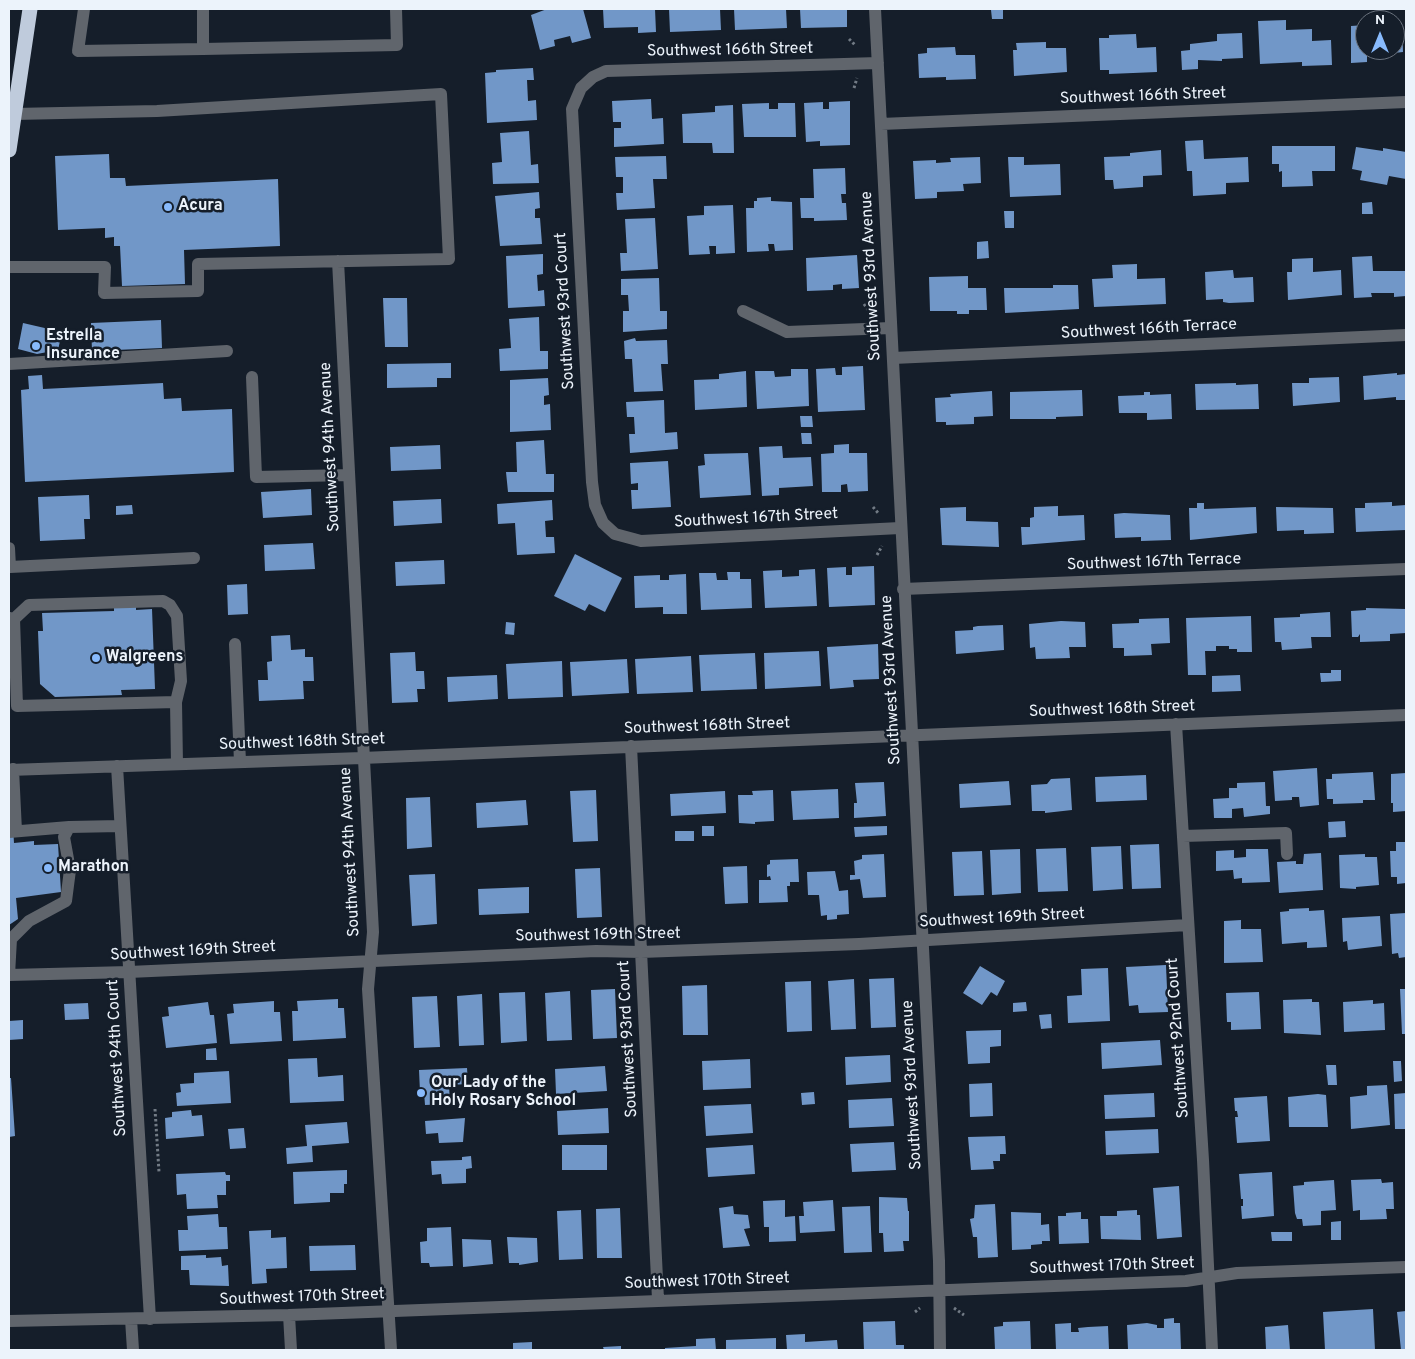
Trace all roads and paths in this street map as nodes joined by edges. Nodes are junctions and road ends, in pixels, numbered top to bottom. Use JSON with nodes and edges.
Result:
{"nodes":[{"id":1,"x":84,"y":9,"type":"edge"},
{"id":2,"x":203,"y":9,"type":"edge"},
{"id":3,"x":396,"y":9,"type":"edge"},
{"id":4,"x":875,"y":9,"type":"edge"},
{"id":5,"x":28,"y":11,"type":"edge"},
{"id":6,"x":849,"y":39,"type":"dead end"},
{"id":7,"x":856,"y":46,"type":"dead end"},
{"id":8,"x":203,"y":49,"type":"junction"},
{"id":9,"x":878,"y":63,"type":"junction"},
{"id":10,"x":857,"y":78,"type":"dead end"},
{"id":11,"x":587,"y":82,"type":"joint"},
{"id":12,"x":854,"y":88,"type":"dead end"},
{"id":13,"x":1406,"y":102,"type":"edge"},
{"id":14,"x":14,"y":114,"type":"junction"},
{"id":15,"x":881,"y":124,"type":"junction"},
{"id":16,"x":9,"y":150,"type":"edge"},
{"id":17,"x":338,"y":261,"type":"junction"},
{"id":18,"x":9,"y":267,"type":"edge"},
{"id":19,"x":864,"y":304,"type":"dead end"},
{"id":20,"x":743,"y":311,"type":"dead end"},
{"id":21,"x":869,"y":311,"type":"dead end"},
{"id":22,"x":892,"y":328,"type":"junction"},
{"id":23,"x":1406,"y":335,"type":"edge"},
{"id":24,"x":870,"y":345,"type":"dead end"},
{"id":25,"x":227,"y":351,"type":"dead end"},
{"id":26,"x":868,"y":353,"type":"dead end"},
{"id":27,"x":893,"y":358,"type":"junction"},
{"id":28,"x":9,"y":364,"type":"edge"},
{"id":29,"x":252,"y":377,"type":"dead end"},
{"id":30,"x":348,"y":475,"type":"junction"},
{"id":31,"x":873,"y":507,"type":"dead end"},
{"id":32,"x":879,"y":514,"type":"dead end"},
{"id":33,"x":900,"y":528,"type":"junction"},
{"id":34,"x":615,"y":534,"type":"joint"},
{"id":35,"x":882,"y":546,"type":"dead end"},
{"id":36,"x":9,"y":548,"type":"edge"},
{"id":37,"x":877,"y":555,"type":"dead end"},
{"id":38,"x":194,"y":558,"type":"dead end"},
{"id":39,"x":1406,"y":569,"type":"edge"},
{"id":40,"x":904,"y":589,"type":"junction"},
{"id":41,"x":11,"y":618,"type":"edge"},
{"id":42,"x":235,"y":644,"type":"dead end"},
{"id":43,"x":176,"y":702,"type":"junction"},
{"id":44,"x":1406,"y":715,"type":"edge"},
{"id":45,"x":1176,"y":724,"type":"junction"},
{"id":46,"x":911,"y":734,"type":"junction"},
{"id":47,"x":631,"y":746,"type":"junction"},
{"id":48,"x":362,"y":758,"type":"junction"},
{"id":49,"x":240,"y":762,"type":"junction"},
{"id":50,"x":177,"y":764,"type":"junction"},
{"id":51,"x":117,"y":766,"type":"junction"},
{"id":52,"x":11,"y":769,"type":"edge"},
{"id":53,"x":120,"y":826,"type":"junction"},
{"id":54,"x":69,"y":827,"type":"junction"},
{"id":55,"x":12,"y":832,"type":"edge"},
{"id":56,"x":1183,"y":836,"type":"junction"},
{"id":57,"x":1287,"y":854,"type":"dead end"},
{"id":58,"x":1188,"y":925,"type":"junction"},
{"id":59,"x":10,"y":938,"type":"edge"},
{"id":60,"x":921,"y":940,"type":"junction"},
{"id":61,"x":641,"y":952,"type":"junction"},
{"id":62,"x":370,"y":960,"type":"junction"},
{"id":63,"x":129,"y":972,"type":"junction"},
{"id":64,"x":9,"y":975,"type":"edge"},
{"id":65,"x":155,"y":1109,"type":"dead end"},
{"id":66,"x":160,"y":1172,"type":"dead end"},
{"id":67,"x":1406,"y":1267,"type":"edge"},
{"id":68,"x":1209,"y":1278,"type":"junction"},
{"id":69,"x":938,"y":1290,"type":"junction"},
{"id":70,"x":658,"y":1300,"type":"junction"},
{"id":71,"x":954,"y":1307,"type":"dead end"},
{"id":72,"x":920,"y":1308,"type":"dead end"},
{"id":73,"x":388,"y":1310,"type":"junction"},
{"id":74,"x":915,"y":1312,"type":"dead end"},
{"id":75,"x":964,"y":1314,"type":"dead end"},
{"id":76,"x":289,"y":1315,"type":"junction"},
{"id":77,"x":131,"y":1319,"type":"junction"},
{"id":78,"x":150,"y":1319,"type":"junction"},
{"id":79,"x":9,"y":1321,"type":"edge"},
{"id":80,"x":133,"y":1350,"type":"edge"},
{"id":81,"x":291,"y":1350,"type":"edge"},
{"id":82,"x":391,"y":1350,"type":"edge"},
{"id":83,"x":940,"y":1350,"type":"edge"},
{"id":84,"x":1212,"y":1350,"type":"edge"}],
"edges":[{"from":1,"to":8,"type":"street"},
{"from":2,"to":8,"type":"street"},
{"from":3,"to":8,"type":"street"},
{"from":4,"to":9,"type":"street","name":"Southwest 93rd Avenue"},
{"from":5,"to":14,"type":"highway"},
{"from":6,"to":7,"type":"path"},
{"from":9,"to":11,"type":"street","name":"Southwest 166th Street"},
{"from":9,"to":15,"type":"street","name":"Southwest 93rd Avenue"},
{"from":10,"to":12,"type":"path"},
{"from":11,"to":34,"type":"street","name":"Southwest 93rd Court"},
{"from":13,"to":15,"type":"street","name":"Southwest 166th Street"},
{"from":14,"to":16,"type":"highway"},
{"from":14,"to":17,"type":"street"},
{"from":15,"to":22,"type":"street","name":"Southwest 93rd Avenue"},
{"from":17,"to":18,"type":"street"},
{"from":17,"to":30,"type":"street","name":"Southwest 94th Avenue"},
{"from":19,"to":21,"type":"path"},
{"from":20,"to":22,"type":"street"},
{"from":22,"to":27,"type":"street","name":"Southwest 93rd Avenue"},
{"from":23,"to":27,"type":"street","name":"Southwest 166th Terrace"},
{"from":24,"to":26,"type":"path"},
{"from":25,"to":28,"type":"street"},
{"from":27,"to":33,"type":"street","name":"Southwest 93rd Avenue"},
{"from":29,"to":30,"type":"street"},
{"from":30,"to":48,"type":"street","name":"Southwest 94th Avenue"},
{"from":31,"to":32,"type":"path"},
{"from":33,"to":34,"type":"street","name":"Southwest 167th Street"},
{"from":33,"to":40,"type":"street","name":"Southwest 93rd Avenue"},
{"from":35,"to":37,"type":"path"},
{"from":36,"to":38,"type":"street"},
{"from":39,"to":40,"type":"street","name":"Southwest 167th Terrace"},
{"from":40,"to":46,"type":"street","name":"Southwest 93rd Avenue"},
{"from":41,"to":43,"type":"street"},
{"from":41,"to":43,"type":"street"},
{"from":42,"to":49,"type":"street"},
{"from":43,"to":50,"type":"street"},
{"from":44,"to":45,"type":"street","name":"Southwest 168th Street"},
{"from":45,"to":46,"type":"street","name":"Southwest 168th Street"},
{"from":45,"to":56,"type":"street","name":"Southwest 92nd Court"},
{"from":46,"to":47,"type":"street","name":"Southwest 168th Street"},
{"from":46,"to":60,"type":"street","name":"Southwest 93rd Avenue"},
{"from":47,"to":48,"type":"street","name":"Southwest 168th Street"},
{"from":47,"to":61,"type":"street","name":"Southwest 93rd Court"},
{"from":48,"to":49,"type":"street","name":"Southwest 168th Street"},
{"from":48,"to":62,"type":"street","name":"Southwest 94th Avenue"},
{"from":49,"to":50,"type":"street","name":"Southwest 168th Street"},
{"from":50,"to":51,"type":"street","name":"Southwest 168th Street"},
{"from":51,"to":52,"type":"street","name":"Southwest 168th Street"},
{"from":51,"to":53,"type":"street","name":"Southwest 94th Court"},
{"from":52,"to":55,"type":"street"},
{"from":53,"to":54,"type":"street"},
{"from":53,"to":63,"type":"street","name":"Southwest 94th Court"},
{"from":54,"to":55,"type":"street"},
{"from":54,"to":59,"type":"street"},
{"from":56,"to":57,"type":"street"},
{"from":56,"to":58,"type":"street","name":"Southwest 92nd Court"},
{"from":58,"to":60,"type":"street","name":"Southwest 169th Street"},
{"from":58,"to":68,"type":"street","name":"Southwest 92nd Court"},
{"from":59,"to":64,"type":"street"},
{"from":60,"to":61,"type":"street","name":"Southwest 169th Street"},
{"from":60,"to":69,"type":"street","name":"Southwest 93rd Avenue"},
{"from":61,"to":62,"type":"street","name":"Southwest 169th Street"},
{"from":61,"to":70,"type":"street","name":"Southwest 93rd Court"},
{"from":62,"to":63,"type":"street","name":"Southwest 169th Street"},
{"from":62,"to":73,"type":"street","name":"Southwest 94th Avenue"},
{"from":63,"to":64,"type":"street","name":"Southwest 169th Street"},
{"from":63,"to":78,"type":"street","name":"Southwest 94th Court"},
{"from":65,"to":66,"type":"path"},
{"from":67,"to":68,"type":"street","name":"Southwest 170th Street"},
{"from":68,"to":69,"type":"street","name":"Southwest 170th Street"},
{"from":68,"to":84,"type":"street","name":"Southwest 92nd Court"},
{"from":69,"to":70,"type":"street","name":"Southwest 170th Street"},
{"from":69,"to":83,"type":"street","name":"Southwest 93rd Avenue"},
{"from":70,"to":73,"type":"street","name":"Southwest 170th Street"},
{"from":71,"to":75,"type":"path"},
{"from":72,"to":74,"type":"path"},
{"from":73,"to":76,"type":"street","name":"Southwest 170th Street"},
{"from":73,"to":82,"type":"street","name":"Southwest 94th Avenue"},
{"from":76,"to":78,"type":"street","name":"Southwest 170th Street"},
{"from":76,"to":81,"type":"street"},
{"from":77,"to":78,"type":"street","name":"Southwest 170th Street"},
{"from":77,"to":79,"type":"street","name":"Southwest 170th Street"},
{"from":77,"to":80,"type":"street"}]}
